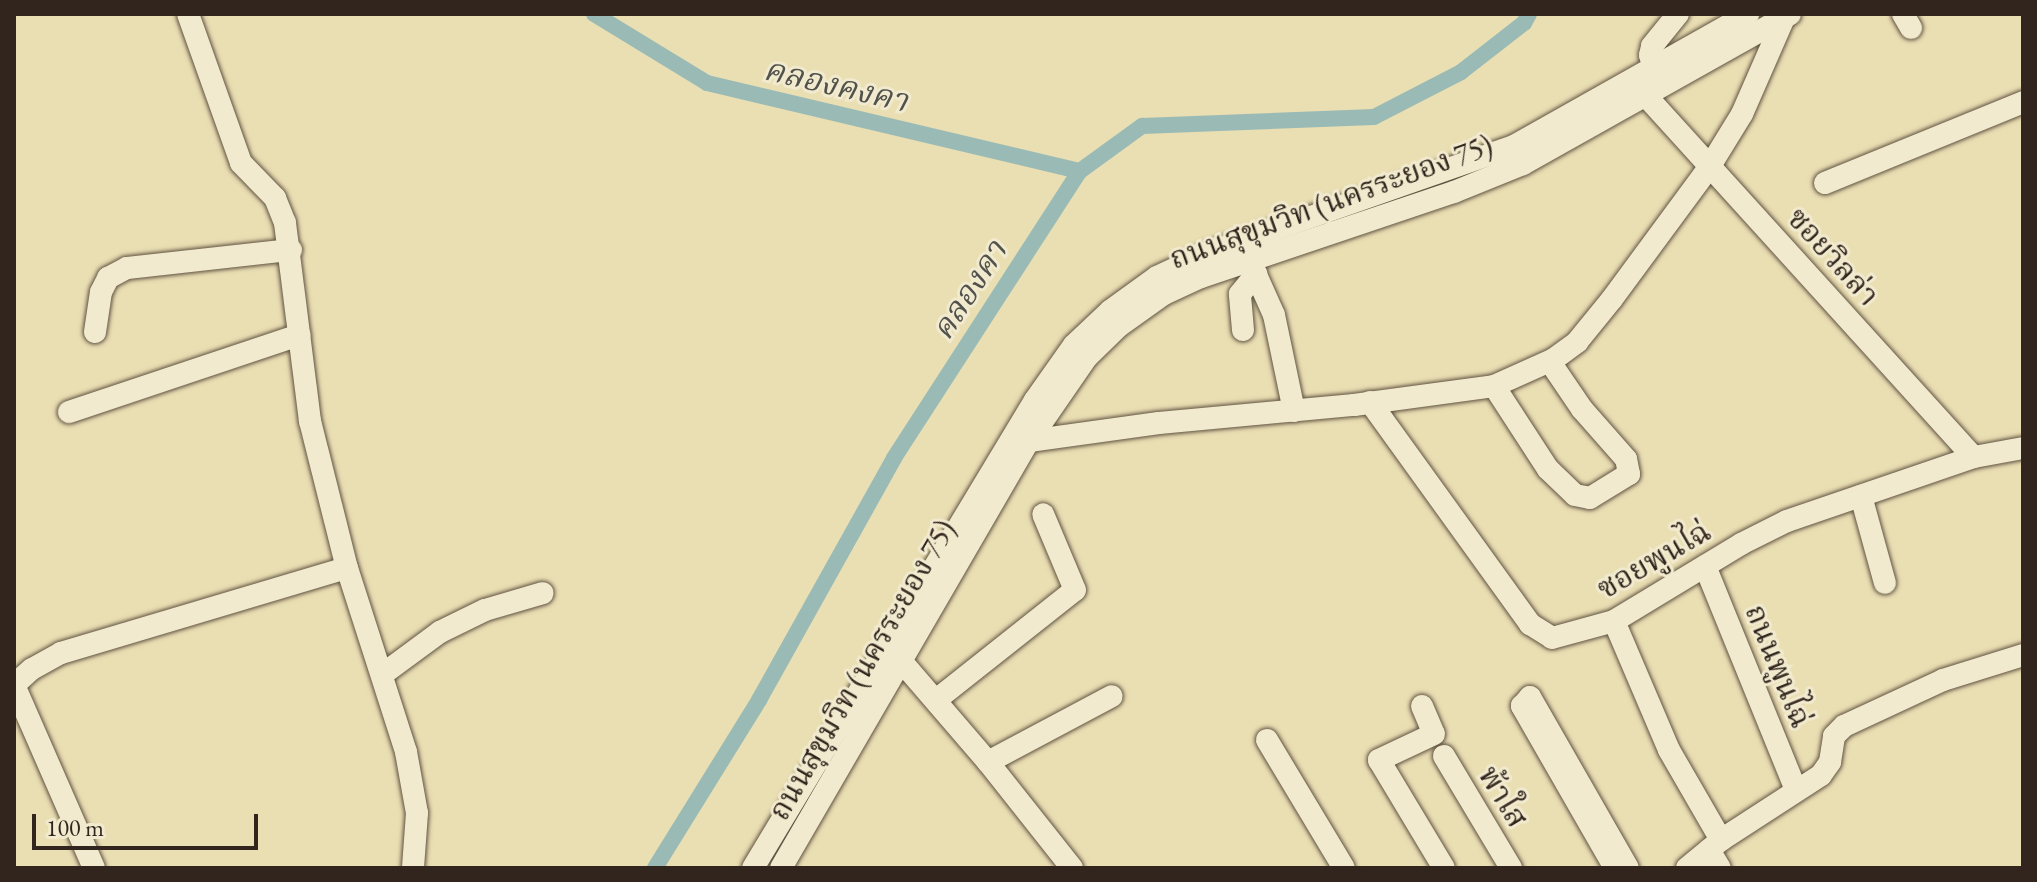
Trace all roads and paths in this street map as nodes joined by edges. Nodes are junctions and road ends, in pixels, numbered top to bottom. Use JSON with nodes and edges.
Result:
{"nodes":[{"id":1,"x":188,"y":14,"type":"edge"},
{"id":2,"x":1678,"y":14,"type":"edge"},
{"id":3,"x":1748,"y":14,"type":"edge"},
{"id":4,"x":1787,"y":16,"type":"edge"},
{"id":5,"x":1654,"y":85,"type":"junction"},
{"id":6,"x":2023,"y":102,"type":"edge"},
{"id":7,"x":1710,"y":166,"type":"junction"},
{"id":8,"x":1825,"y":183,"type":"dead end"},
{"id":9,"x":291,"y":250,"type":"junction"},
{"id":10,"x":1252,"y":266,"type":"junction"},
{"id":11,"x":1243,"y":330,"type":"dead end"},
{"id":12,"x":95,"y":332,"type":"dead end"},
{"id":13,"x":299,"y":335,"type":"junction"},
{"id":14,"x":1550,"y":362,"type":"junction"},
{"id":15,"x":1494,"y":386,"type":"junction"},
{"id":16,"x":1370,"y":402,"type":"junction"},
{"id":17,"x":1294,"y":411,"type":"junction"},
{"id":18,"x":69,"y":412,"type":"dead end"},
{"id":19,"x":1029,"y":441,"type":"junction"},
{"id":20,"x":2023,"y":448,"type":"edge"},
{"id":21,"x":1974,"y":457,"type":"junction"},
{"id":22,"x":1861,"y":496,"type":"junction"},
{"id":23,"x":1043,"y":514,"type":"dead end"},
{"id":24,"x":1705,"y":566,"type":"junction"},
{"id":25,"x":347,"y":568,"type":"junction"},
{"id":26,"x":1885,"y":583,"type":"dead end"},
{"id":27,"x":543,"y":593,"type":"dead end"},
{"id":28,"x":1614,"y":621,"type":"junction"},
{"id":29,"x":2023,"y":655,"type":"edge"},
{"id":30,"x":902,"y":662,"type":"junction"},
{"id":31,"x":383,"y":674,"type":"junction"},
{"id":32,"x":14,"y":685,"type":"edge"},
{"id":33,"x":1112,"y":696,"type":"dead end"},
{"id":34,"x":936,"y":700,"type":"junction"},
{"id":35,"x":1422,"y":706,"type":"dead end"},
{"id":36,"x":1267,"y":740,"type":"dead end"},
{"id":37,"x":1444,"y":756,"type":"dead end"},
{"id":38,"x":988,"y":762,"type":"junction"},
{"id":39,"x":1796,"y":790,"type":"junction"},
{"id":40,"x":1597,"y":826,"type":"junction"},
{"id":41,"x":1717,"y":853,"type":"edge"},
{"id":42,"x":94,"y":868,"type":"edge"},
{"id":43,"x":413,"y":868,"type":"edge"},
{"id":44,"x":753,"y":868,"type":"edge"},
{"id":45,"x":781,"y":868,"type":"edge"},
{"id":46,"x":1072,"y":868,"type":"edge"},
{"id":47,"x":1344,"y":868,"type":"edge"},
{"id":48,"x":1444,"y":868,"type":"edge"},
{"id":49,"x":1511,"y":868,"type":"edge"},
{"id":50,"x":1615,"y":868,"type":"edge"},
{"id":51,"x":1628,"y":868,"type":"edge"},
{"id":52,"x":1687,"y":868,"type":"edge"}],
"edges":[{"from":1,"to":9,"type":"street"},
{"from":2,"to":5,"type":"street"},
{"from":3,"to":5,"type":"street","name":"ถนนสุขุมวิท (นครระยอง 75)"},
{"from":4,"to":5,"type":"street","name":"ถนนสุขุมวิท (นครระยอง 75)"},
{"from":4,"to":7,"type":"street"},
{"from":5,"to":7,"type":"street","name":"ซอยวิลล่า"},
{"from":5,"to":10,"type":"street","name":"ถนนสุขุมวิท (นครระยอง 75)"},
{"from":5,"to":44,"type":"street","name":"ถนนสุขุมวิท (นครระยอง 75)"},
{"from":6,"to":8,"type":"street"},
{"from":7,"to":14,"type":"street"},
{"from":7,"to":21,"type":"street","name":"ซอยวิลล่า"},
{"from":9,"to":12,"type":"street"},
{"from":9,"to":13,"type":"street"},
{"from":10,"to":11,"type":"street"},
{"from":10,"to":17,"type":"street"},
{"from":10,"to":19,"type":"street","name":"ถนนสุขุมวิท (นครระยอง 75)"},
{"from":13,"to":18,"type":"street"},
{"from":13,"to":25,"type":"street"},
{"from":14,"to":15,"type":"street"},
{"from":14,"to":15,"type":"street"},
{"from":15,"to":16,"type":"street"},
{"from":16,"to":17,"type":"street"},
{"from":16,"to":28,"type":"street","name":"ซอยพูนไฉ่"},
{"from":17,"to":19,"type":"street"},
{"from":19,"to":30,"type":"street","name":"ถนนสุขุมวิท (นครระยอง 75)"},
{"from":20,"to":21,"type":"street","name":"ซอยพูนไฉ่"},
{"from":21,"to":22,"type":"street","name":"ซอยพูนไฉ่"},
{"from":22,"to":24,"type":"street","name":"ซอยพูนไฉ่"},
{"from":22,"to":26,"type":"street"},
{"from":23,"to":34,"type":"street"},
{"from":24,"to":28,"type":"street","name":"ซอยพูนไฉ่"},
{"from":24,"to":39,"type":"street","name":"ถนนพูนไฉ่"},
{"from":25,"to":31,"type":"street"},
{"from":25,"to":32,"type":"street"},
{"from":27,"to":31,"type":"street"},
{"from":28,"to":41,"type":"street"},
{"from":29,"to":39,"type":"street"},
{"from":30,"to":34,"type":"street"},
{"from":30,"to":45,"type":"street","name":"ถนนสุขุมวิท (นครระยอง 75)"},
{"from":31,"to":43,"type":"street"},
{"from":32,"to":42,"type":"street"},
{"from":33,"to":38,"type":"street"},
{"from":34,"to":38,"type":"street"},
{"from":35,"to":48,"type":"street"},
{"from":36,"to":47,"type":"street"},
{"from":37,"to":49,"type":"street","name":"พ้าใส"},
{"from":38,"to":46,"type":"street"},
{"from":39,"to":41,"type":"street"},
{"from":40,"to":40,"type":"street"},
{"from":40,"to":50,"type":"street"},
{"from":40,"to":51,"type":"street"},
{"from":41,"to":52,"type":"street"}]}
